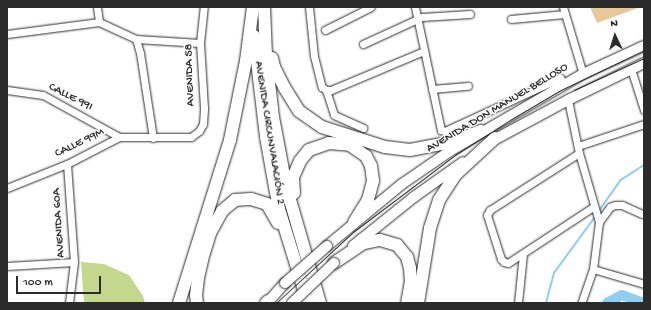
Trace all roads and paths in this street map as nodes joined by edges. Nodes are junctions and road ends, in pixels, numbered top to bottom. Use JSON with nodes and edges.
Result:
{"nodes":[{"id":1,"x":97,"y":7,"type":"edge"},
{"id":2,"x":204,"y":7,"type":"edge"},
{"id":3,"x":253,"y":7,"type":"edge"},
{"id":4,"x":264,"y":7,"type":"edge"},
{"id":5,"x":309,"y":7,"type":"edge"},
{"id":6,"x":371,"y":7,"type":"edge"},
{"id":7,"x":415,"y":7,"type":"edge"},
{"id":8,"x":564,"y":11,"type":"edge"},
{"id":9,"x":470,"y":14,"type":"dead end"},
{"id":10,"x":417,"y":19,"type":"junction"},
{"id":11,"x":511,"y":19,"type":"dead end"},
{"id":12,"x":98,"y":22,"type":"junction"},
{"id":13,"x":265,"y":23,"type":"junction"},
{"id":14,"x":325,"y":30,"type":"dead end"},
{"id":15,"x":7,"y":34,"type":"edge"},
{"id":16,"x":136,"y":40,"type":"junction"},
{"id":17,"x":200,"y":43,"type":"junction"},
{"id":18,"x":363,"y":44,"type":"dead end"},
{"id":19,"x":644,"y":46,"type":"edge"},
{"id":20,"x":424,"y":51,"type":"junction"},
{"id":21,"x":644,"y":63,"type":"edge"},
{"id":22,"x":631,"y":69,"type":"junction"},
{"id":23,"x":583,"y":74,"type":"junction"},
{"id":24,"x":565,"y":84,"type":"junction"},
{"id":25,"x":468,"y":86,"type":"dead end"},
{"id":26,"x":432,"y":89,"type":"junction"},
{"id":27,"x":7,"y":90,"type":"edge"},
{"id":28,"x":326,"y":90,"type":"junction"},
{"id":29,"x":568,"y":100,"type":"junction"},
{"id":30,"x":644,"y":110,"type":"edge"},
{"id":31,"x":644,"y":124,"type":"edge"},
{"id":32,"x":363,"y":128,"type":"dead end"},
{"id":33,"x":481,"y":131,"type":"junction"},
{"id":34,"x":190,"y":137,"type":"joint"},
{"id":35,"x":119,"y":138,"type":"junction"},
{"id":36,"x":153,"y":138,"type":"junction"},
{"id":37,"x":495,"y":138,"type":"junction"},
{"id":38,"x":579,"y":150,"type":"junction"},
{"id":39,"x":67,"y":164,"type":"junction"},
{"id":40,"x":7,"y":188,"type":"edge"},
{"id":41,"x":594,"y":209,"type":"junction"},
{"id":42,"x":642,"y":214,"type":"dead end"},
{"id":43,"x":598,"y":220,"type":"junction"},
{"id":44,"x":296,"y":222,"type":"junction"},
{"id":45,"x":354,"y":222,"type":"junction"},
{"id":46,"x":523,"y":254,"type":"junction"},
{"id":47,"x":74,"y":262,"type":"junction"},
{"id":48,"x":334,"y":263,"type":"junction"},
{"id":49,"x":296,"y":264,"type":"junction"},
{"id":50,"x":7,"y":266,"type":"edge"},
{"id":51,"x":593,"y":268,"type":"junction"},
{"id":52,"x":644,"y":284,"type":"edge"},
{"id":53,"x":267,"y":302,"type":"edge"},
{"id":54,"x":69,"y":303,"type":"edge"},
{"id":55,"x":179,"y":303,"type":"edge"},
{"id":56,"x":197,"y":303,"type":"edge"},
{"id":57,"x":292,"y":303,"type":"edge"},
{"id":58,"x":308,"y":303,"type":"edge"},
{"id":59,"x":320,"y":303,"type":"edge"},
{"id":60,"x":407,"y":303,"type":"edge"},
{"id":61,"x":418,"y":303,"type":"edge"},
{"id":62,"x":518,"y":303,"type":"edge"},
{"id":63,"x":581,"y":303,"type":"edge"}],
"edges":[{"from":1,"to":12,"type":"street"},
{"from":2,"to":17,"type":"street","name":"AVENIDA 58"},
{"from":3,"to":49,"type":"highway","name":"AVENIDA CIRCUNVALACIÓN 2"},
{"from":3,"to":55,"type":"highway"},
{"from":4,"to":13,"type":"highway","name":"AVENIDA CIRCUNVALACIÓN 2"},
{"from":5,"to":28,"type":"street"},
{"from":6,"to":14,"type":"street"},
{"from":7,"to":10,"type":"street"},
{"from":8,"to":11,"type":"street"},
{"from":8,"to":23,"type":"street"},
{"from":9,"to":10,"type":"street"},
{"from":10,"to":18,"type":"street"},
{"from":10,"to":20,"type":"street"},
{"from":12,"to":15,"type":"street"},
{"from":12,"to":16,"type":"street"},
{"from":13,"to":33,"type":"highway"},
{"from":13,"to":44,"type":"highway","name":"AVENIDA CIRCUNVALACIÓN 2"},
{"from":16,"to":17,"type":"street"},
{"from":16,"to":36,"type":"street"},
{"from":17,"to":34,"type":"street","name":"AVENIDA 58"},
{"from":19,"to":23,"type":"main road","name":"AVENIDA DON MANUEL BELLOSO"},
{"from":20,"to":26,"type":"street"},
{"from":20,"to":28,"type":"street"},
{"from":21,"to":22,"type":"main road","name":"AVENIDA DON MANUEL BELLOSO"},
{"from":22,"to":29,"type":"main road","name":"AVENIDA DON MANUEL BELLOSO"},
{"from":22,"to":30,"type":"street"},
{"from":23,"to":24,"type":"main road","name":"AVENIDA DON MANUEL BELLOSO"},
{"from":24,"to":26,"type":"street"},
{"from":24,"to":33,"type":"main road","name":"AVENIDA DON MANUEL BELLOSO"},
{"from":25,"to":26,"type":"street"},
{"from":27,"to":35,"type":"street","name":"CALLE 99I"},
{"from":28,"to":32,"type":"street"},
{"from":29,"to":37,"type":"main road","name":"AVENIDA DON MANUEL BELLOSO"},
{"from":29,"to":38,"type":"street"},
{"from":31,"to":38,"type":"street"},
{"from":33,"to":45,"type":"main road","name":"AVENIDA DON MANUEL BELLOSO"},
{"from":34,"to":36,"type":"street","name":"CALLE 99M"},
{"from":35,"to":36,"type":"street","name":"CALLE 99M"},
{"from":35,"to":39,"type":"street","name":"CALLE 99M"},
{"from":37,"to":48,"type":"main road","name":"AVENIDA DON MANUEL BELLOSO"},
{"from":37,"to":61,"type":"highway"},
{"from":38,"to":41,"type":"street"},
{"from":38,"to":46,"type":"street"},
{"from":39,"to":40,"type":"street","name":"CALLE 99M"},
{"from":39,"to":47,"type":"street","name":"AVENIDA 60A"},
{"from":41,"to":43,"type":"street"},
{"from":41,"to":46,"type":"street"},
{"from":42,"to":43,"type":"street"},
{"from":43,"to":51,"type":"street"},
{"from":44,"to":45,"type":"highway"},
{"from":44,"to":59,"type":"highway","name":"AVENIDA CIRCUNVALACIÓN 2"},
{"from":45,"to":53,"type":"main road","name":"AVENIDA DON MANUEL BELLOSO","bridge":true},
{"from":46,"to":62,"type":"street"},
{"from":47,"to":50,"type":"street"},
{"from":47,"to":54,"type":"street","name":"AVENIDA 60A"},
{"from":48,"to":57,"type":"main road","name":"AVENIDA DON MANUEL BELLOSO","bridge":true},
{"from":48,"to":60,"type":"highway"},
{"from":49,"to":56,"type":"highway"},
{"from":49,"to":58,"type":"highway","name":"AVENIDA CIRCUNVALACIÓN 2"},
{"from":51,"to":52,"type":"street"},
{"from":51,"to":63,"type":"street"}]}
